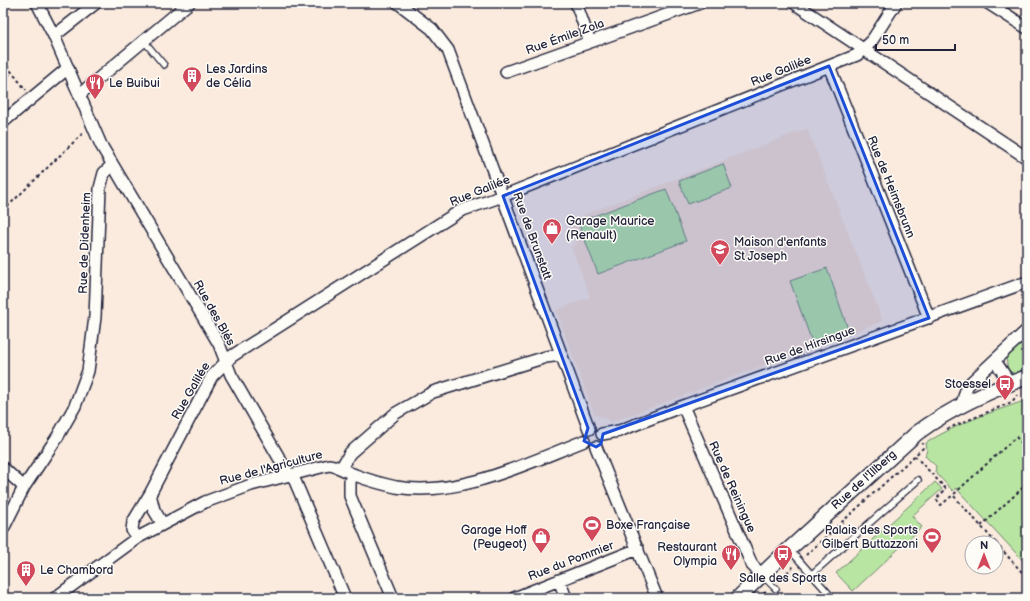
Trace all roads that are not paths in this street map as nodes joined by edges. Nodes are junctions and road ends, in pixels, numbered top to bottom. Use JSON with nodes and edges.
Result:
{"nodes":[{"id":1,"x":37,"y":3,"type":"edge"},
{"id":2,"x":96,"y":3,"type":"edge"},
{"id":3,"x":189,"y":3,"type":"edge"},
{"id":4,"x":398,"y":3,"type":"edge"},
{"id":5,"x":576,"y":3,"type":"edge"},
{"id":6,"x":700,"y":3,"type":"edge"},
{"id":7,"x":794,"y":3,"type":"edge"},
{"id":8,"x":896,"y":3,"type":"edge"},
{"id":9,"x":988,"y":3,"type":"edge"},
{"id":10,"x":1027,"y":28,"type":"edge"},
{"id":11,"x":54,"y":36,"type":"junction"},
{"id":12,"x":144,"y":41,"type":"junction"},
{"id":13,"x":590,"y":42,"type":"junction"},
{"id":14,"x":863,"y":48,"type":"junction"},
{"id":15,"x":164,"y":65,"type":"dead end"},
{"id":16,"x":829,"y":66,"type":"junction"},
{"id":17,"x":68,"y":68,"type":"junction"},
{"id":18,"x":506,"y":72,"type":"dead end"},
{"id":19,"x":80,"y":94,"type":"junction"},
{"id":20,"x":3,"y":122,"type":"edge"},
{"id":21,"x":1027,"y":158,"type":"edge"},
{"id":22,"x":112,"y":165,"type":"junction"},
{"id":23,"x":503,"y":196,"type":"junction"},
{"id":24,"x":1027,"y":282,"type":"edge"},
{"id":25,"x":929,"y":318,"type":"junction"},
{"id":26,"x":1027,"y":330,"type":"edge"},
{"id":27,"x":561,"y":355,"type":"junction"},
{"id":28,"x":995,"y":361,"type":"junction"},
{"id":29,"x":225,"y":362,"type":"junction"},
{"id":30,"x":1027,"y":377,"type":"edge"},
{"id":31,"x":1014,"y":388,"type":"junction"},
{"id":32,"x":962,"y":404,"type":"junction"},
{"id":33,"x":683,"y":406,"type":"junction"},
{"id":34,"x":589,"y":429,"type":"junction"},
{"id":35,"x":602,"y":434,"type":"junction"},
{"id":36,"x":584,"y":441,"type":"junction"},
{"id":37,"x":596,"y":447,"type":"junction"},
{"id":38,"x":3,"y":468,"type":"edge"},
{"id":39,"x":341,"y":468,"type":"junction"},
{"id":40,"x":291,"y":474,"type":"junction"},
{"id":41,"x":352,"y":474,"type":"junction"},
{"id":42,"x":918,"y":480,"type":"dead end"},
{"id":43,"x":24,"y":487,"type":"junction"},
{"id":44,"x":150,"y":494,"type":"junction"},
{"id":45,"x":162,"y":523,"type":"junction"},
{"id":46,"x":3,"y":529,"type":"edge"},
{"id":47,"x":136,"y":538,"type":"junction"},
{"id":48,"x":638,"y":549,"type":"junction"},
{"id":49,"x":789,"y":549,"type":"junction"},
{"id":50,"x":812,"y":574,"type":"junction"},
{"id":51,"x":762,"y":575,"type":"junction"},
{"id":52,"x":558,"y":580,"type":"junction"},
{"id":53,"x":774,"y":587,"type":"road end"},
{"id":54,"x":830,"y":595,"type":"dead end"},
{"id":55,"x":55,"y":598,"type":"edge"},
{"id":56,"x":345,"y":598,"type":"edge"},
{"id":57,"x":393,"y":598,"type":"edge"},
{"id":58,"x":514,"y":598,"type":"edge"},
{"id":59,"x":566,"y":598,"type":"edge"},
{"id":60,"x":657,"y":598,"type":"edge"},
{"id":61,"x":738,"y":598,"type":"edge"}],
"edges":[{"from":1,"to":11,"type":"street"},
{"from":2,"to":11,"type":"street"},
{"from":3,"to":12,"type":"street"},
{"from":4,"to":23,"type":"street","name":"Rue de Brunstatt"},
{"from":5,"to":13,"type":"street"},
{"from":6,"to":13,"type":"street","name":"Rue Émile Zola"},
{"from":7,"to":14,"type":"street"},
{"from":8,"to":14,"type":"street","name":"Rue Galilée"},
{"from":9,"to":10,"type":"street"},
{"from":11,"to":17,"type":"street"},
{"from":12,"to":15,"type":"lane"},
{"from":12,"to":19,"type":"street"},
{"from":13,"to":18,"type":"street","name":"Rue Émile Zola"},
{"from":14,"to":16,"type":"street","name":"Rue Galilée"},
{"from":14,"to":21,"type":"street"},
{"from":16,"to":23,"type":"street","name":"Rue Galilée"},
{"from":16,"to":25,"type":"street","name":"Rue de Heimsbrunn"},
{"from":17,"to":19,"type":"street"},
{"from":17,"to":20,"type":"street"},
{"from":19,"to":22,"type":"street"},
{"from":22,"to":29,"type":"street","name":"Rue des Blés"},
{"from":22,"to":43,"type":"street","name":"Rue de Didenheim"},
{"from":23,"to":27,"type":"street","name":"Rue de Brunstatt"},
{"from":23,"to":29,"type":"street","name":"Rue Galilée"},
{"from":24,"to":25,"type":"street","name":"Rue de Hirsingue"},
{"from":25,"to":33,"type":"street","name":"Rue de Hirsingue"},
{"from":26,"to":28,"type":"street"},
{"from":27,"to":34,"type":"street","name":"Rue de Brunstatt"},
{"from":27,"to":39,"type":"street"},
{"from":28,"to":31,"type":"street"},
{"from":28,"to":32,"type":"street"},
{"from":29,"to":40,"type":"street","name":"Rue des Blés"},
{"from":29,"to":44,"type":"street","name":"Rue Galilée"},
{"from":30,"to":31,"type":"street","name":"Rue de l'Illberg"},
{"from":31,"to":32,"type":"street","name":"Rue de l'Illberg"},
{"from":32,"to":49,"type":"street","name":"Rue de l'Illberg"},
{"from":33,"to":35,"type":"street","name":"Rue de Hirsingue"},
{"from":33,"to":51,"type":"street","name":"Rue de Reiningue"},
{"from":34,"to":35,"type":"street"},
{"from":34,"to":36,"type":"street"},
{"from":35,"to":37,"type":"street"},
{"from":36,"to":37,"type":"street"},
{"from":36,"to":41,"type":"street"},
{"from":37,"to":48,"type":"street"},
{"from":38,"to":43,"type":"street"},
{"from":39,"to":40,"type":"street","name":"Rue de l'Agriculture"},
{"from":39,"to":41,"type":"street"},
{"from":40,"to":45,"type":"street","name":"Rue de l'Agriculture"},
{"from":40,"to":56,"type":"street","name":"Rue des Blés"},
{"from":41,"to":57,"type":"street"},
{"from":42,"to":50,"type":"lane"},
{"from":43,"to":46,"type":"street","name":"Rue de Didenheim"},
{"from":44,"to":45,"type":"street"},
{"from":44,"to":47,"type":"street","name":"Rue Galilée"},
{"from":45,"to":47,"type":"street","name":"Rue de l'Agriculture"},
{"from":47,"to":55,"type":"street","name":"Rue de l'Agriculture"},
{"from":48,"to":52,"type":"street","name":"Rue du Pommier"},
{"from":48,"to":60,"type":"street"},
{"from":49,"to":50,"type":"lane"},
{"from":49,"to":51,"type":"street","name":"Rue de l'Illberg"},
{"from":50,"to":54,"type":"lane"},
{"from":51,"to":53,"type":"lane"},
{"from":51,"to":61,"type":"street","name":"Rue de l'Illberg"},
{"from":52,"to":58,"type":"street","name":"Rue du Pommier"},
{"from":52,"to":59,"type":"street"}]}
